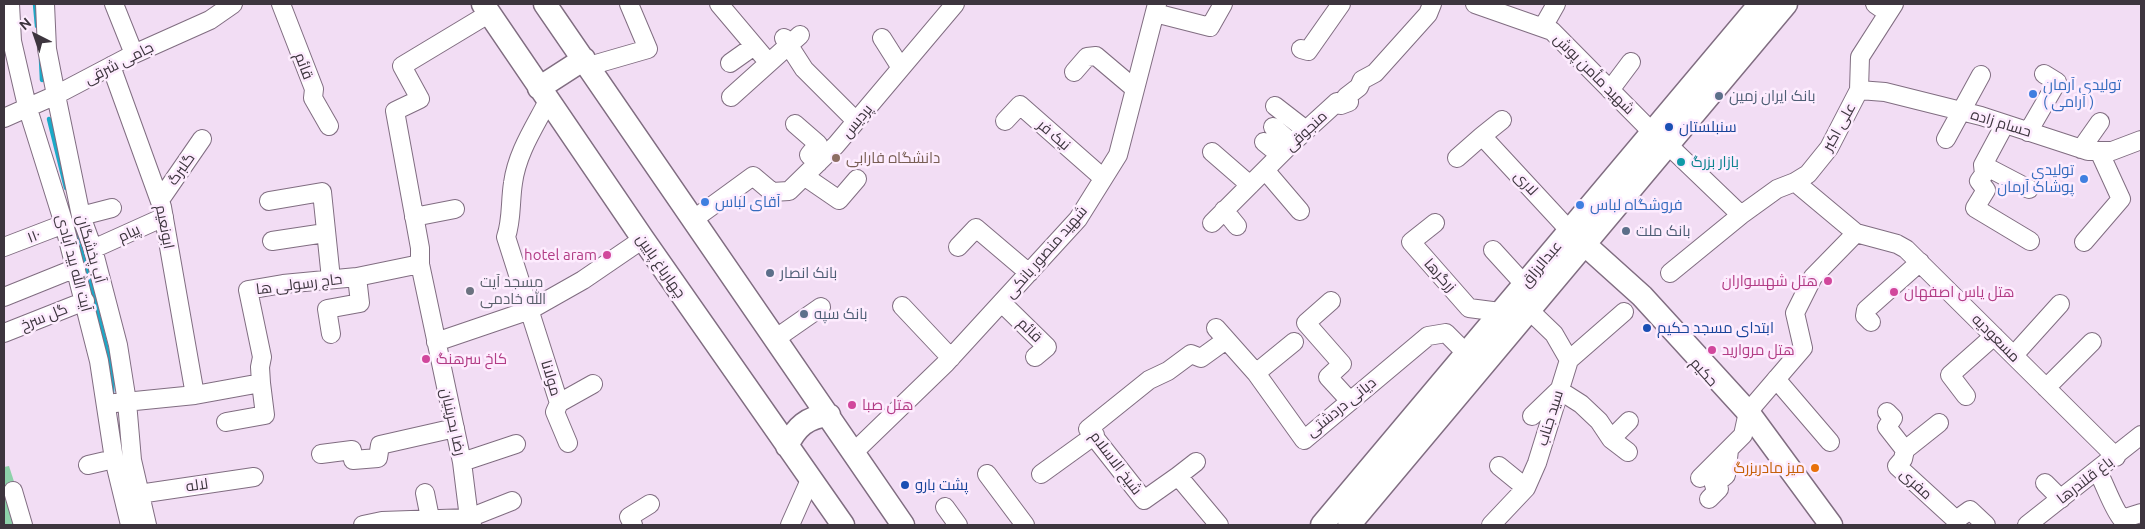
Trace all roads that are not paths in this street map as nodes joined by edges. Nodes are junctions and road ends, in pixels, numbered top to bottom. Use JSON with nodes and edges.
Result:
{"nodes":[{"id":1,"x":10,"y":4,"type":"edge"},
{"id":2,"x":45,"y":4,"type":"edge"},
{"id":3,"x":114,"y":4,"type":"edge"},
{"id":4,"x":233,"y":4,"type":"edge"},
{"id":5,"x":281,"y":4,"type":"edge"},
{"id":6,"x":545,"y":4,"type":"edge"},
{"id":7,"x":629,"y":4,"type":"edge"},
{"id":8,"x":719,"y":4,"type":"edge"},
{"id":9,"x":955,"y":4,"type":"edge"},
{"id":10,"x":1223,"y":4,"type":"edge"},
{"id":11,"x":1341,"y":4,"type":"edge"},
{"id":12,"x":1432,"y":4,"type":"edge"},
{"id":13,"x":1475,"y":4,"type":"edge"},
{"id":14,"x":1556,"y":4,"type":"edge"},
{"id":15,"x":1760,"y":4,"type":"edge"},
{"id":16,"x":1783,"y":5,"type":"edge"},
{"id":17,"x":1885,"y":7,"type":"edge"},
{"id":18,"x":1156,"y":8,"type":"edge"},
{"id":19,"x":487,"y":9,"type":"edge"},
{"id":20,"x":1543,"y":27,"type":"junction"},
{"id":21,"x":882,"y":38,"type":"dead end"},
{"id":22,"x":754,"y":46,"type":"junction"},
{"id":23,"x":1301,"y":49,"type":"dead end"},
{"id":24,"x":134,"y":54,"type":"junction"},
{"id":25,"x":768,"y":62,"type":"junction"},
{"id":26,"x":1631,"y":62,"type":"dead end"},
{"id":27,"x":586,"y":63,"type":"junction"},
{"id":28,"x":730,"y":63,"type":"dead end"},
{"id":29,"x":111,"y":66,"type":"junction"},
{"id":30,"x":901,"y":68,"type":"junction"},
{"id":31,"x":1074,"y":72,"type":"dead end"},
{"id":32,"x":2044,"y":74,"type":"dead end"},
{"id":33,"x":1981,"y":75,"type":"dead end"},
{"id":34,"x":1135,"y":89,"type":"junction"},
{"id":35,"x":1610,"y":90,"type":"junction"},
{"id":36,"x":1859,"y":90,"type":"junction"},
{"id":37,"x":56,"y":95,"type":"junction"},
{"id":38,"x":544,"y":95,"type":"junction"},
{"id":39,"x":732,"y":96,"type":"dead end"},
{"id":40,"x":27,"y":106,"type":"junction"},
{"id":41,"x":1275,"y":106,"type":"dead end"},
{"id":42,"x":1960,"y":111,"type":"junction"},
{"id":43,"x":4,"y":118,"type":"edge"},
{"id":44,"x":1502,"y":120,"type":"dead end"},
{"id":45,"x":856,"y":121,"type":"junction"},
{"id":46,"x":1006,"y":121,"type":"dead end"},
{"id":47,"x":2100,"y":122,"type":"dead end"},
{"id":48,"x":795,"y":124,"type":"dead end"},
{"id":49,"x":2005,"y":124,"type":"junction"},
{"id":50,"x":329,"y":126,"type":"dead end"},
{"id":51,"x":1273,"y":127,"type":"dead end"},
{"id":52,"x":1306,"y":130,"type":"junction"},
{"id":53,"x":2028,"y":132,"type":"junction"},
{"id":54,"x":1482,"y":136,"type":"junction"},
{"id":55,"x":1660,"y":138,"type":"junction"},
{"id":56,"x":202,"y":139,"type":"dead end"},
{"id":57,"x":1946,"y":139,"type":"dead end"},
{"id":58,"x":2141,"y":140,"type":"edge"},
{"id":59,"x":1264,"y":142,"type":"dead end"},
{"id":60,"x":1286,"y":149,"type":"junction"},
{"id":61,"x":2082,"y":149,"type":"junction"},
{"id":62,"x":2099,"y":151,"type":"junction"},
{"id":63,"x":1212,"y":152,"type":"dead end"},
{"id":64,"x":1457,"y":158,"type":"dead end"},
{"id":65,"x":818,"y":163,"type":"junction"},
{"id":66,"x":1983,"y":165,"type":"junction"},
{"id":67,"x":1265,"y":170,"type":"junction"},
{"id":68,"x":804,"y":176,"type":"junction"},
{"id":69,"x":1103,"y":178,"type":"junction"},
{"id":70,"x":857,"y":179,"type":"dead end"},
{"id":71,"x":1795,"y":182,"type":"junction"},
{"id":72,"x":1250,"y":185,"type":"junction"},
{"id":73,"x":2029,"y":190,"type":"dead end"},
{"id":74,"x":160,"y":200,"type":"junction"},
{"id":75,"x":269,"y":201,"type":"dead end"},
{"id":76,"x":112,"y":208,"type":"dead end"},
{"id":77,"x":455,"y":209,"type":"dead end"},
{"id":78,"x":1300,"y":211,"type":"dead end"},
{"id":79,"x":1740,"y":215,"type":"junction"},
{"id":80,"x":81,"y":216,"type":"junction"},
{"id":81,"x":164,"y":217,"type":"junction"},
{"id":82,"x":414,"y":217,"type":"junction"},
{"id":83,"x":694,"y":219,"type":"junction"},
{"id":84,"x":1435,"y":223,"type":"dead end"},
{"id":85,"x":64,"y":224,"type":"junction"},
{"id":86,"x":1237,"y":226,"type":"dead end"},
{"id":87,"x":325,"y":233,"type":"junction"},
{"id":88,"x":1856,"y":233,"type":"junction"},
{"id":89,"x":1575,"y":238,"type":"junction"},
{"id":90,"x":643,"y":239,"type":"junction"},
{"id":91,"x":272,"y":241,"type":"dead end"},
{"id":92,"x":2030,"y":241,"type":"dead end"},
{"id":93,"x":2084,"y":242,"type":"dead end"},
{"id":94,"x":958,"y":247,"type":"dead end"},
{"id":95,"x":4,"y":248,"type":"edge"},
{"id":96,"x":94,"y":249,"type":"junction"},
{"id":97,"x":1494,"y":250,"type":"dead end"},
{"id":98,"x":1920,"y":262,"type":"junction"},
{"id":99,"x":420,"y":264,"type":"junction"},
{"id":100,"x":76,"y":268,"type":"junction"},
{"id":101,"x":1029,"y":273,"type":"junction"},
{"id":102,"x":1670,"y":273,"type":"dead end"},
{"id":103,"x":357,"y":277,"type":"junction"},
{"id":104,"x":331,"y":279,"type":"junction"},
{"id":105,"x":1524,"y":284,"type":"junction"},
{"id":106,"x":4,"y":297,"type":"edge"},
{"id":107,"x":85,"y":302,"type":"junction"},
{"id":108,"x":1331,"y":302,"type":"dead end"},
{"id":109,"x":1002,"y":303,"type":"junction"},
{"id":110,"x":2060,"y":304,"type":"dead end"},
{"id":111,"x":902,"y":306,"type":"dead end"},
{"id":112,"x":820,"y":307,"type":"dead end"},
{"id":113,"x":530,"y":310,"type":"junction"},
{"id":114,"x":1529,"y":310,"type":"junction"},
{"id":115,"x":1500,"y":312,"type":"junction"},
{"id":116,"x":1624,"y":312,"type":"dead end"},
{"id":117,"x":1871,"y":322,"type":"dead end"},
{"id":118,"x":4,"y":334,"type":"edge"},
{"id":119,"x":330,"y":334,"type":"dead end"},
{"id":120,"x":1221,"y":334,"type":"joint"},
{"id":121,"x":1994,"y":336,"type":"junction"},
{"id":122,"x":776,"y":340,"type":"junction"},
{"id":123,"x":436,"y":342,"type":"junction"},
{"id":124,"x":1294,"y":342,"type":"dead end"},
{"id":125,"x":2092,"y":342,"type":"dead end"},
{"id":126,"x":1466,"y":353,"type":"junction"},
{"id":127,"x":2014,"y":355,"type":"junction"},
{"id":128,"x":951,"y":358,"type":"junction"},
{"id":129,"x":1035,"y":358,"type":"dead end"},
{"id":130,"x":1569,"y":360,"type":"junction"},
{"id":131,"x":1256,"y":373,"type":"junction"},
{"id":132,"x":1776,"y":379,"type":"junction"},
{"id":133,"x":261,"y":383,"type":"junction"},
{"id":134,"x":593,"y":384,"type":"dead end"},
{"id":135,"x":2046,"y":388,"type":"junction"},
{"id":136,"x":1559,"y":390,"type":"junction"},
{"id":137,"x":195,"y":395,"type":"junction"},
{"id":138,"x":1966,"y":396,"type":"dead end"},
{"id":139,"x":1350,"y":401,"type":"junction"},
{"id":140,"x":127,"y":402,"type":"junction"},
{"id":141,"x":559,"y":403,"type":"junction"},
{"id":142,"x":105,"y":404,"type":"junction"},
{"id":143,"x":1748,"y":412,"type":"junction"},
{"id":144,"x":1887,"y":412,"type":"dead end"},
{"id":145,"x":829,"y":416,"type":"junction"},
{"id":146,"x":1532,"y":416,"type":"dead end"},
{"id":147,"x":1629,"y":421,"type":"dead end"},
{"id":148,"x":226,"y":422,"type":"dead end"},
{"id":149,"x":1939,"y":423,"type":"dead end"},
{"id":150,"x":455,"y":428,"type":"junction"},
{"id":151,"x":1095,"y":435,"type":"junction"},
{"id":152,"x":2141,"y":435,"type":"edge"},
{"id":153,"x":1611,"y":439,"type":"junction"},
{"id":154,"x":1830,"y":442,"type":"dead end"},
{"id":155,"x":568,"y":443,"type":"dead end"},
{"id":156,"x":516,"y":444,"type":"dead end"},
{"id":157,"x":787,"y":446,"type":"junction"},
{"id":158,"x":1729,"y":450,"type":"junction"},
{"id":159,"x":1905,"y":450,"type":"junction"},
{"id":160,"x":854,"y":452,"type":"junction"},
{"id":161,"x":1628,"y":452,"type":"dead end"},
{"id":162,"x":321,"y":454,"type":"dead end"},
{"id":163,"x":2116,"y":457,"type":"junction"},
{"id":164,"x":114,"y":459,"type":"junction"},
{"id":165,"x":462,"y":462,"type":"junction"},
{"id":166,"x":1196,"y":462,"type":"dead end"},
{"id":167,"x":88,"y":465,"type":"dead end"},
{"id":168,"x":1499,"y":466,"type":"dead end"},
{"id":169,"x":2097,"y":470,"type":"junction"},
{"id":170,"x":987,"y":474,"type":"dead end"},
{"id":171,"x":1041,"y":474,"type":"dead end"},
{"id":172,"x":1178,"y":476,"type":"junction"},
{"id":173,"x":254,"y":477,"type":"dead end"},
{"id":174,"x":1700,"y":478,"type":"dead end"},
{"id":175,"x":810,"y":480,"type":"junction"},
{"id":176,"x":2045,"y":483,"type":"dead end"},
{"id":177,"x":1526,"y":488,"type":"junction"},
{"id":178,"x":13,"y":491,"type":"dead end"},
{"id":179,"x":425,"y":493,"type":"dead end"},
{"id":180,"x":139,"y":494,"type":"junction"},
{"id":181,"x":1709,"y":499,"type":"dead end"},
{"id":182,"x":2060,"y":499,"type":"junction"},
{"id":183,"x":512,"y":500,"type":"dead end"},
{"id":184,"x":650,"y":504,"type":"dead end"},
{"id":185,"x":945,"y":507,"type":"dead end"},
{"id":186,"x":2141,"y":513,"type":"edge"},
{"id":187,"x":430,"y":518,"type":"junction"},
{"id":188,"x":471,"y":522,"type":"edge"},
{"id":189,"x":23,"y":525,"type":"edge"},
{"id":190,"x":130,"y":525,"type":"edge"},
{"id":191,"x":147,"y":525,"type":"edge"},
{"id":192,"x":363,"y":525,"type":"edge"},
{"id":193,"x":634,"y":525,"type":"edge"},
{"id":194,"x":790,"y":525,"type":"edge"},
{"id":195,"x":843,"y":525,"type":"edge"},
{"id":196,"x":904,"y":525,"type":"edge"},
{"id":197,"x":958,"y":525,"type":"edge"},
{"id":198,"x":1025,"y":525,"type":"edge"},
{"id":199,"x":1219,"y":525,"type":"edge"},
{"id":200,"x":1322,"y":525,"type":"edge"},
{"id":201,"x":1349,"y":525,"type":"edge"},
{"id":202,"x":1490,"y":525,"type":"edge"},
{"id":203,"x":1825,"y":525,"type":"edge"},
{"id":204,"x":1831,"y":525,"type":"edge"},
{"id":205,"x":1986,"y":525,"type":"edge"},
{"id":206,"x":2027,"y":525,"type":"edge"}],
"edges":[{"from":1,"to":40,"type":"street","name":"آیت الله بید آبادی"},
{"from":2,"to":37,"type":"street","name":"آب پخشگان"},
{"from":3,"to":24,"type":"street"},
{"from":4,"to":24,"type":"street","name":"جامی شرقی"},
{"from":5,"to":50,"type":"street","name":"قائم"},
{"from":6,"to":27,"type":"main road"},
{"from":7,"to":27,"type":"street"},
{"from":8,"to":22,"type":"street"},
{"from":9,"to":30,"type":"street","name":"پردیس"},
{"from":10,"to":18,"type":"street"},
{"from":11,"to":23,"type":"street"},
{"from":12,"to":52,"type":"street","name":"منجوقی"},
{"from":13,"to":20,"type":"street","name":"شهید مأمن پوش"},
{"from":14,"to":20,"type":"street"},
{"from":15,"to":55,"type":"main road","name":"عبدالرزاق"},
{"from":16,"to":55,"type":"main road","name":"عبدالرزاق"},
{"from":17,"to":36,"type":"street","name":"علی اکبر"},
{"from":18,"to":34,"type":"street","name":"شهید منصور بانکی"},
{"from":19,"to":38,"type":"main road","name":"چهارباغ پایین"},
{"from":19,"to":82,"type":"street"},
{"from":20,"to":35,"type":"street","name":"شهید مأمن پوش"},
{"from":21,"to":30,"type":"street"},
{"from":22,"to":25,"type":"street"},
{"from":22,"to":28,"type":"street"},
{"from":24,"to":29,"type":"street","name":"جامی شرقی"},
{"from":25,"to":39,"type":"street"},
{"from":25,"to":45,"type":"street"},
{"from":26,"to":35,"type":"street"},
{"from":27,"to":38,"type":"main road"},
{"from":27,"to":83,"type":"main road"},
{"from":29,"to":37,"type":"street","name":"جامی شرقی"},
{"from":29,"to":74,"type":"street","name":"ابونعیم"},
{"from":30,"to":45,"type":"street","name":"پردیس"},
{"from":31,"to":34,"type":"street"},
{"from":32,"to":53,"type":"street"},
{"from":33,"to":42,"type":"street"},
{"from":34,"to":69,"type":"street","name":"شهید منصور بانکی"},
{"from":35,"to":55,"type":"street","name":"شهید مأمن پوش"},
{"from":36,"to":42,"type":"street","name":"حسام زاده"},
{"from":36,"to":71,"type":"street","name":"علی اکبر"},
{"from":37,"to":40,"type":"street","name":"جامی شرقی"},
{"from":37,"to":80,"type":"street","name":"آب پخشگان"},
{"from":38,"to":90,"type":"main road","name":"چهارباغ پایین"},
{"from":38,"to":113,"type":"street"},
{"from":40,"to":43,"type":"street","name":"جامی شرقی"},
{"from":40,"to":85,"type":"street","name":"آیت الله بید آبادی"},
{"from":41,"to":52,"type":"street"},
{"from":42,"to":49,"type":"street","name":"حسام زاده"},
{"from":42,"to":57,"type":"street"},
{"from":44,"to":54,"type":"street"},
{"from":45,"to":65,"type":"street","name":"پردیس"},
{"from":46,"to":69,"type":"street","name":"نیک فر"},
{"from":47,"to":61,"type":"street"},
{"from":48,"to":65,"type":"street"},
{"from":49,"to":53,"type":"street","name":"حسام زاده"},
{"from":49,"to":66,"type":"street"},
{"from":51,"to":60,"type":"street"},
{"from":52,"to":60,"type":"street","name":"منجوقی"},
{"from":53,"to":61,"type":"street","name":"حسام زاده"},
{"from":54,"to":64,"type":"street"},
{"from":54,"to":89,"type":"street","name":"لاری"},
{"from":55,"to":79,"type":"street"},
{"from":55,"to":89,"type":"main road","name":"عبدالرزاق"},
{"from":56,"to":74,"type":"street","name":"گلبرگ"},
{"from":58,"to":62,"type":"street","name":"حسام زاده"},
{"from":59,"to":60,"type":"street"},
{"from":60,"to":67,"type":"street","name":"منجوقی"},
{"from":61,"to":62,"type":"street","name":"حسام زاده"},
{"from":62,"to":93,"type":"street"},
{"from":63,"to":72,"type":"street"},
{"from":65,"to":68,"type":"street","name":"پردیس"},
{"from":66,"to":73,"type":"street"},
{"from":66,"to":92,"type":"street"},
{"from":67,"to":72,"type":"street","name":"منجوقی"},
{"from":67,"to":78,"type":"street"},
{"from":68,"to":70,"type":"street"},
{"from":68,"to":83,"type":"street","name":"پردیس"},
{"from":69,"to":101,"type":"street","name":"شهید منصور بانکی"},
{"from":71,"to":79,"type":"street","name":"علی اکبر"},
{"from":71,"to":88,"type":"street","name":"مسعودیه"},
{"from":72,"to":86,"type":"street","name":"منجوقی"},
{"from":74,"to":81,"type":"street","name":"ابونعیم"},
{"from":75,"to":87,"type":"street"},
{"from":76,"to":80,"type":"street"},
{"from":77,"to":82,"type":"street"},
{"from":79,"to":102,"type":"street","name":"علی اکبر"},
{"from":80,"to":96,"type":"street","name":"آب پخشگان"},
{"from":81,"to":96,"type":"street","name":"پیام"},
{"from":81,"to":137,"type":"street","name":"ابونعیم"},
{"from":82,"to":99,"type":"street"},
{"from":83,"to":122,"type":"main road"},
{"from":84,"to":115,"type":"street","name":"زرگرها"},
{"from":85,"to":95,"type":"street","name":"۱۱۰"},
{"from":85,"to":100,"type":"street","name":"آیت الله بید آبادی"},
{"from":87,"to":91,"type":"street"},
{"from":87,"to":104,"type":"street"},
{"from":88,"to":98,"type":"street","name":"مسعودیه"},
{"from":88,"to":132,"type":"street"},
{"from":89,"to":105,"type":"main road","name":"عبدالرزاق"},
{"from":89,"to":114,"type":"main road","name":"عبدالرزاق"},
{"from":89,"to":143,"type":"main road","name":"حکیم"},
{"from":89,"to":203,"type":"street","name":"حکیم"},
{"from":90,"to":113,"type":"street"},
{"from":90,"to":157,"type":"main road","name":"چهارباغ پایین"},
{"from":94,"to":101,"type":"street"},
{"from":96,"to":140,"type":"street","name":"آب پخشگان"},
{"from":97,"to":105,"type":"street"},
{"from":98,"to":117,"type":"street"},
{"from":98,"to":121,"type":"street","name":"مسعودیه"},
{"from":99,"to":103,"type":"street","name":"حاج رسولی ها"},
{"from":99,"to":123,"type":"street"},
{"from":100,"to":106,"type":"street"},
{"from":100,"to":107,"type":"street","name":"آیت الله بید آبادی"},
{"from":101,"to":109,"type":"street","name":"شهید منصور بانکی"},
{"from":103,"to":104,"type":"street","name":"حاج رسولی ها"},
{"from":103,"to":119,"type":"street"},
{"from":104,"to":133,"type":"street","name":"حاج رسولی ها"},
{"from":105,"to":115,"type":"main road","name":"عبدالرزاق"},
{"from":107,"to":118,"type":"street","name":"گل سرخ"},
{"from":107,"to":142,"type":"street","name":"آیت الله بید آبادی"},
{"from":108,"to":139,"type":"street"},
{"from":109,"to":128,"type":"street","name":"شهید منصور بانکی"},
{"from":109,"to":129,"type":"street","name":"قائم"},
{"from":110,"to":127,"type":"street"},
{"from":111,"to":128,"type":"street"},
{"from":112,"to":122,"type":"street"},
{"from":113,"to":123,"type":"street"},
{"from":113,"to":141,"type":"street","name":"مولانا"},
{"from":114,"to":130,"type":"street"},
{"from":114,"to":201,"type":"main road","name":"عبدالرزاق"},
{"from":115,"to":126,"type":"main road","name":"عبدالرزاق"},
{"from":116,"to":130,"type":"street"},
{"from":120,"to":131,"type":"street","name":"دیانی دردشتی"},
{"from":120,"to":151,"type":"street","name":"شیخ الاسلام"},
{"from":121,"to":127,"type":"street","name":"مسعودیه"},
{"from":121,"to":138,"type":"street"},
{"from":122,"to":145,"type":"main road"},
{"from":123,"to":150,"type":"street","name":"رضا بحرینیان"},
{"from":124,"to":131,"type":"street"},
{"from":125,"to":135,"type":"street"},
{"from":126,"to":139,"type":"street","name":"دیانی دردشتی"},
{"from":126,"to":200,"type":"main road","name":"عبدالرزاق"},
{"from":127,"to":135,"type":"street","name":"مسعودیه"},
{"from":128,"to":160,"type":"street","name":"شهید منصور بانکی"},
{"from":130,"to":136,"type":"street","name":"سید جناب"},
{"from":131,"to":139,"type":"street","name":"دیانی دردشتی"},
{"from":132,"to":143,"type":"street"},
{"from":132,"to":154,"type":"street"},
{"from":133,"to":137,"type":"street"},
{"from":133,"to":148,"type":"street"},
{"from":134,"to":141,"type":"street"},
{"from":135,"to":163,"type":"street","name":"مسعودیه"},
{"from":136,"to":146,"type":"street"},
{"from":136,"to":153,"type":"street"},
{"from":136,"to":177,"type":"street","name":"سید جناب"},
{"from":137,"to":140,"type":"street"},
{"from":140,"to":142,"type":"street"},
{"from":140,"to":180,"type":"street","name":"آب پخشگان"},
{"from":141,"to":155,"type":"street","name":"مولانا"},
{"from":142,"to":164,"type":"street","name":"آیت الله بید آبادی"},
{"from":143,"to":158,"type":"street"},
{"from":143,"to":204,"type":"main road","name":"حکیم"},
{"from":144,"to":159,"type":"street","name":"مفری"},
{"from":145,"to":157,"type":"main road"},
{"from":145,"to":160,"type":"main road"},
{"from":147,"to":153,"type":"street"},
{"from":149,"to":159,"type":"street"},
{"from":150,"to":162,"type":"street"},
{"from":150,"to":165,"type":"street","name":"رضا بحرینیان"},
{"from":151,"to":171,"type":"street"},
{"from":151,"to":172,"type":"street","name":"شیخ الاسلام"},
{"from":152,"to":163,"type":"street","name":"باغ قلندرها"},
{"from":153,"to":161,"type":"street"},
{"from":156,"to":165,"type":"street"},
{"from":157,"to":175,"type":"main road","name":"چهارباغ پایین"},
{"from":158,"to":174,"type":"street"},
{"from":158,"to":181,"type":"street"},
{"from":159,"to":205,"type":"street","name":"مفری"},
{"from":160,"to":196,"type":"main road"},
{"from":163,"to":169,"type":"street","name":"باغ قلندرها"},
{"from":164,"to":167,"type":"street"},
{"from":164,"to":190,"type":"street","name":"آیت الله بید آبادی"},
{"from":165,"to":188,"type":"street","name":"رضا بحرینیان"},
{"from":166,"to":172,"type":"street"},
{"from":168,"to":177,"type":"street"},
{"from":169,"to":182,"type":"street","name":"باغ قلندرها"},
{"from":169,"to":186,"type":"street"},
{"from":170,"to":198,"type":"street"},
{"from":172,"to":199,"type":"street"},
{"from":173,"to":180,"type":"street","name":"لاله"},
{"from":175,"to":194,"type":"street"},
{"from":175,"to":195,"type":"main road","name":"چهارباغ پایین"},
{"from":176,"to":182,"type":"street"},
{"from":177,"to":202,"type":"street","name":"سید جناب"},
{"from":178,"to":189,"type":"street"},
{"from":179,"to":187,"type":"street"},
{"from":180,"to":191,"type":"street","name":"آب پخشگان"},
{"from":182,"to":206,"type":"street","name":"باغ قلندرها"},
{"from":183,"to":188,"type":"street"},
{"from":184,"to":193,"type":"street"},
{"from":185,"to":197,"type":"street"},
{"from":187,"to":188,"type":"street"},
{"from":187,"to":192,"type":"street"}]}
